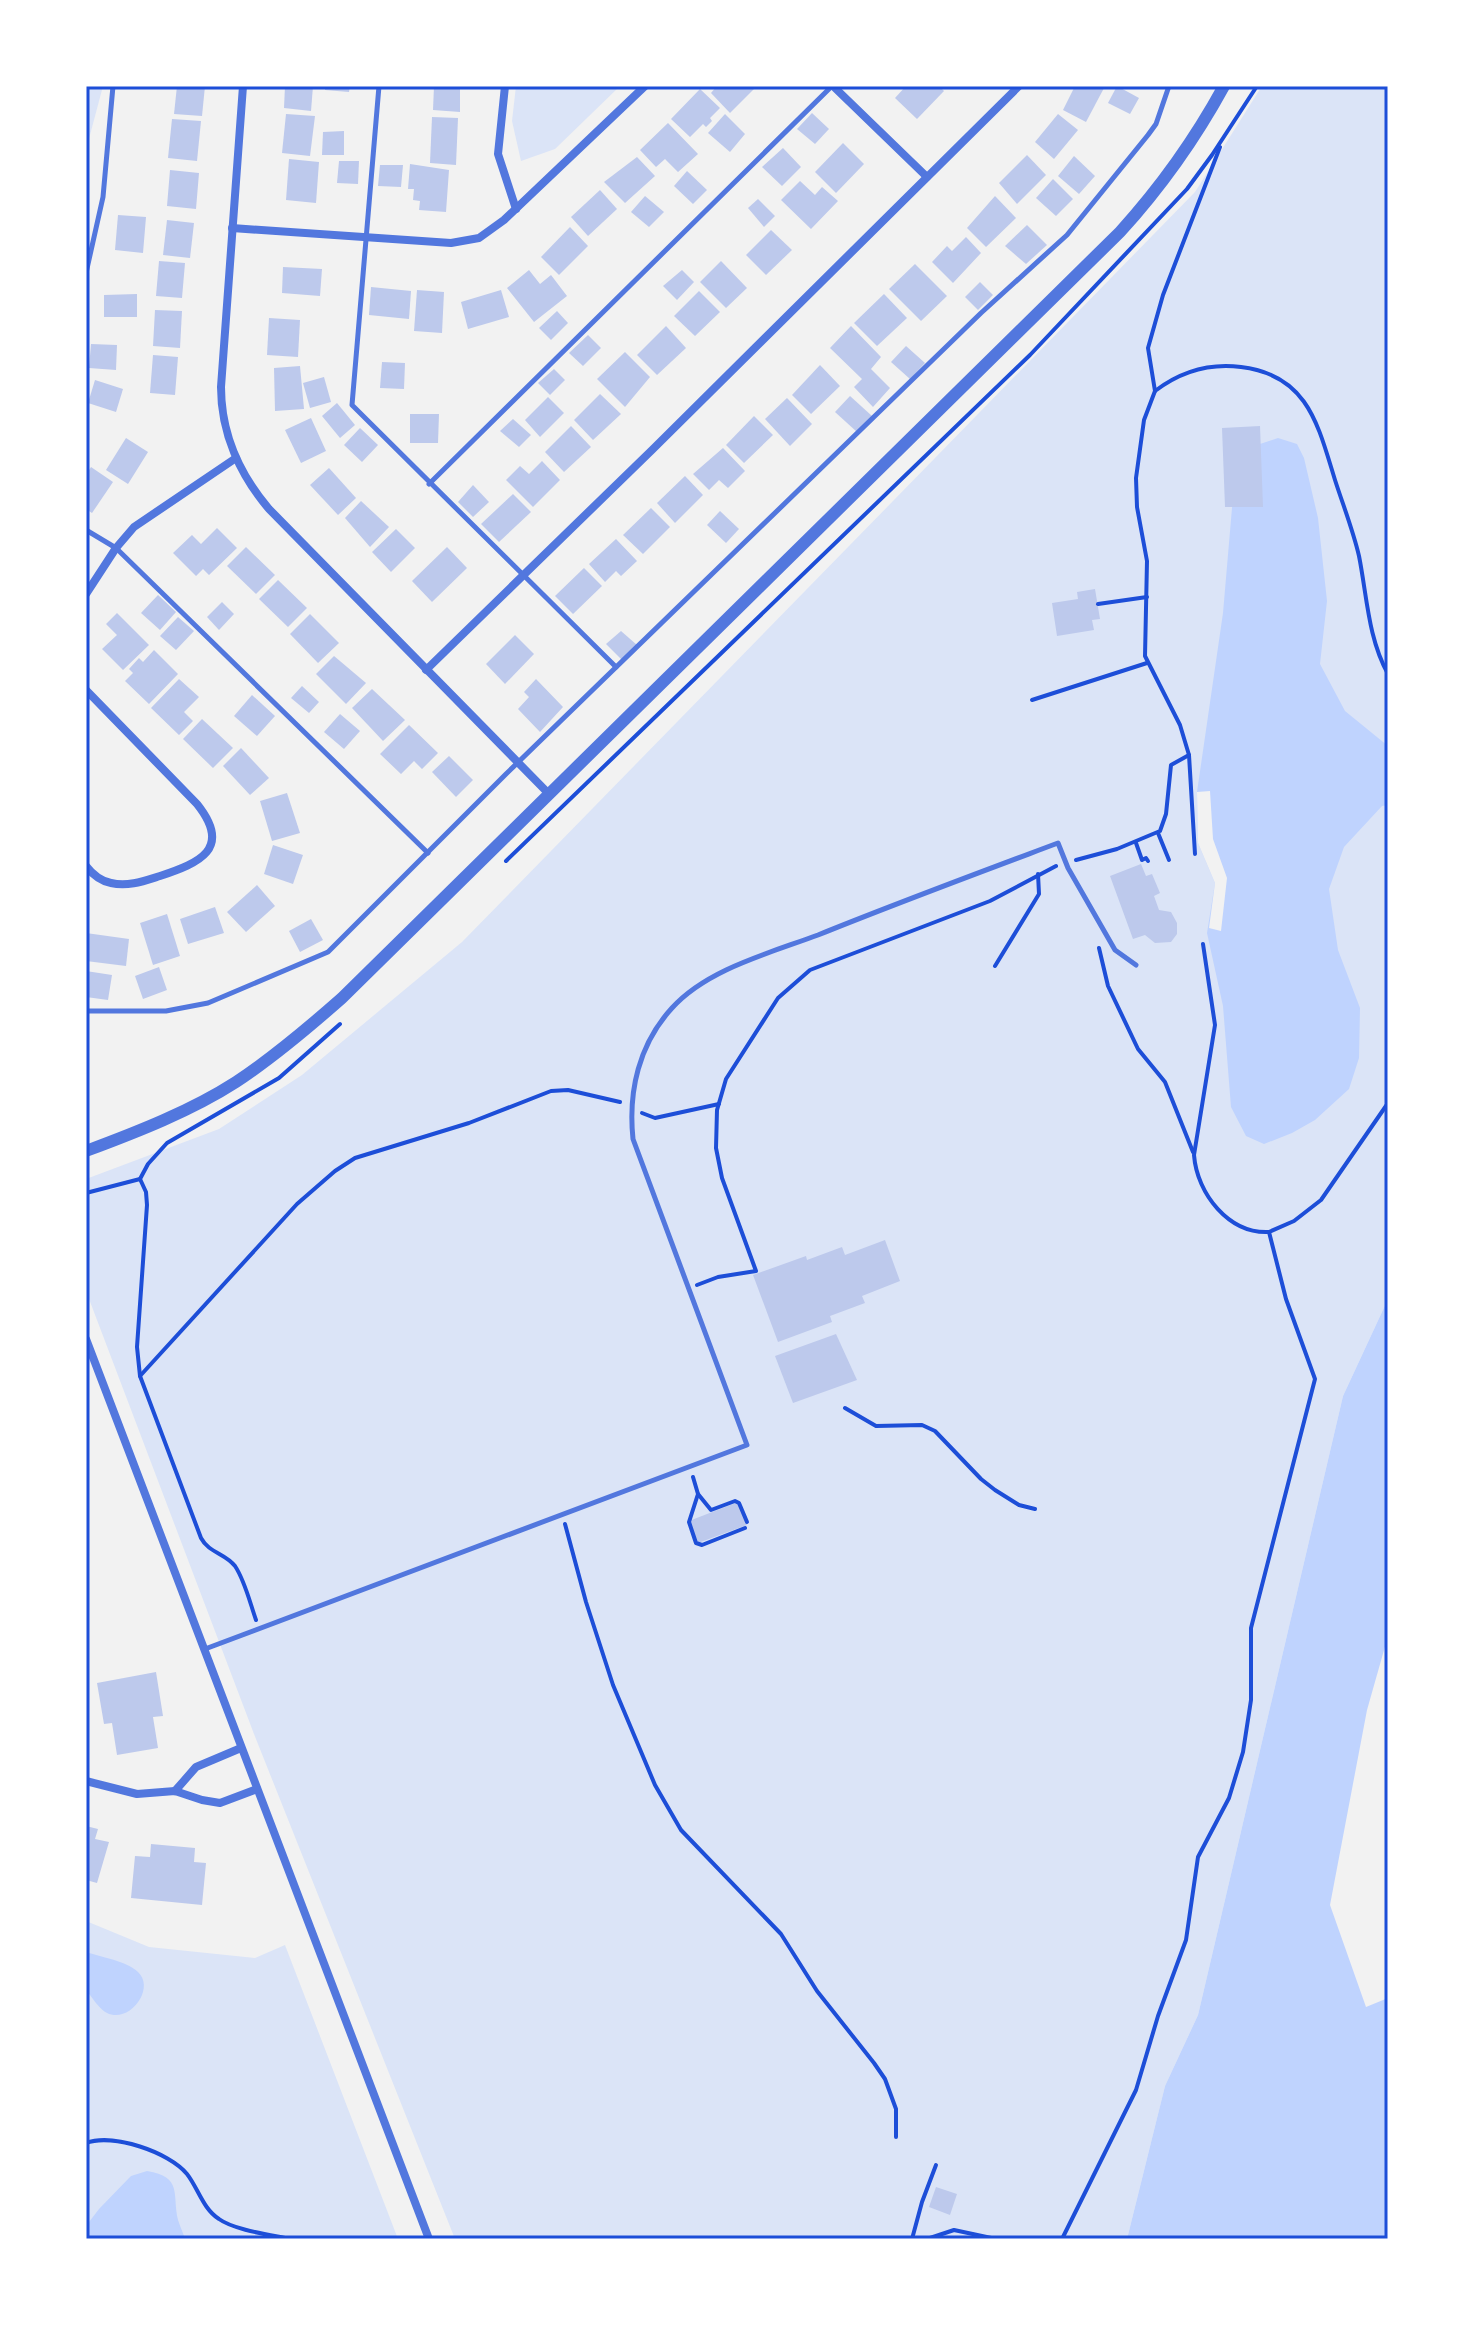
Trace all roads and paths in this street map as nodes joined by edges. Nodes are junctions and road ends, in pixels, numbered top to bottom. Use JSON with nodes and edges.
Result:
{"nodes":[{"id":1,"x":113,"y":86,"type":"edge"},
{"id":2,"x":243,"y":86,"type":"edge"},
{"id":3,"x":379,"y":86,"type":"edge"},
{"id":4,"x":505,"y":86,"type":"edge"},
{"id":5,"x":645,"y":86,"type":"edge"},
{"id":6,"x":833,"y":86,"type":"edge"},
{"id":7,"x":1019,"y":86,"type":"edge"},
{"id":8,"x":1169,"y":86,"type":"edge"},
{"id":9,"x":1224,"y":86,"type":"edge"},
{"id":10,"x":1222,"y":140,"type":"dead end"},
{"id":11,"x":927,"y":177,"type":"junction"},
{"id":12,"x":516,"y":209,"type":"junction"},
{"id":13,"x":232,"y":228,"type":"junction"},
{"id":14,"x":366,"y":238,"type":"junction"},
{"id":15,"x":86,"y":273,"type":"edge"},
{"id":16,"x":1155,"y":391,"type":"junction"},
{"id":17,"x":236,"y":458,"type":"junction"},
{"id":18,"x":429,"y":484,"type":"junction"},
{"id":19,"x":86,"y":530,"type":"edge"},
{"id":20,"x":116,"y":548,"type":"junction"},
{"id":21,"x":523,"y":575,"type":"junction"},
{"id":22,"x":86,"y":594,"type":"edge"},
{"id":23,"x":1147,"y":597,"type":"junction"},
{"id":24,"x":1098,"y":604,"type":"dead end"},
{"id":25,"x":1147,"y":663,"type":"junction"},
{"id":26,"x":616,"y":667,"type":"junction"},
{"id":27,"x":426,"y":670,"type":"junction"},
{"id":28,"x":1388,"y":674,"type":"edge"},
{"id":29,"x":86,"y":690,"type":"edge"},
{"id":30,"x":1032,"y":700,"type":"dead end"},
{"id":31,"x":1189,"y":755,"type":"junction"},
{"id":32,"x":518,"y":763,"type":"junction"},
{"id":33,"x":549,"y":794,"type":"junction"},
{"id":34,"x":1158,"y":833,"type":"junction"},
{"id":35,"x":1136,"y":843,"type":"junction"},
{"id":36,"x":428,"y":853,"type":"junction"},
{"id":37,"x":1195,"y":854,"type":"dead end"},
{"id":38,"x":1169,"y":860,"type":"dead end"},
{"id":39,"x":1148,"y":861,"type":"dead end"},
{"id":40,"x":1066,"y":863,"type":"junction"},
{"id":41,"x":86,"y":866,"type":"edge"},
{"id":42,"x":1038,"y":874,"type":"junction"},
{"id":43,"x":1098,"y":943,"type":"dead end"},
{"id":44,"x":1203,"y":944,"type":"dead end"},
{"id":45,"x":1136,"y":965,"type":"dead end"},
{"id":46,"x":995,"y":966,"type":"dead end"},
{"id":47,"x":86,"y":1011,"type":"edge"},
{"id":48,"x":1388,"y":1103,"type":"edge"},
{"id":49,"x":719,"y":1104,"type":"junction"},
{"id":50,"x":631,"y":1107,"type":"junction"},
{"id":51,"x":86,"y":1151,"type":"edge"},
{"id":52,"x":1194,"y":1155,"type":"junction"},
{"id":53,"x":86,"y":1193,"type":"edge"},
{"id":54,"x":1269,"y":1232,"type":"junction"},
{"id":55,"x":687,"y":1288,"type":"junction"},
{"id":56,"x":86,"y":1339,"type":"edge"},
{"id":57,"x":140,"y":1376,"type":"junction"},
{"id":58,"x":845,"y":1408,"type":"dead end"},
{"id":59,"x":690,"y":1467,"type":"junction"},
{"id":60,"x":698,"y":1494,"type":"junction"},
{"id":61,"x":1035,"y":1509,"type":"dead end"},
{"id":62,"x":560,"y":1515,"type":"junction"},
{"id":63,"x":259,"y":1630,"type":"junction"},
{"id":64,"x":205,"y":1649,"type":"junction"},
{"id":65,"x":241,"y":1748,"type":"junction"},
{"id":66,"x":86,"y":1781,"type":"edge"},
{"id":67,"x":257,"y":1789,"type":"junction"},
{"id":68,"x":175,"y":1791,"type":"junction"},
{"id":69,"x":896,"y":2137,"type":"dead end"},
{"id":70,"x":86,"y":2143,"type":"edge"},
{"id":71,"x":936,"y":2165,"type":"dead end"},
{"id":72,"x":290,"y":2239,"type":"edge"},
{"id":73,"x":429,"y":2239,"type":"edge"},
{"id":74,"x":912,"y":2239,"type":"edge"},
{"id":75,"x":927,"y":2239,"type":"edge"},
{"id":76,"x":996,"y":2239,"type":"edge"},
{"id":77,"x":1062,"y":2239,"type":"edge"}],
"edges":[{"from":1,"to":15,"type":"lane"},
{"from":2,"to":13,"type":"street"},
{"from":3,"to":14,"type":"lane"},
{"from":4,"to":12,"type":"street"},
{"from":5,"to":12,"type":"street"},
{"from":6,"to":11,"type":"street"},
{"from":6,"to":18,"type":"lane"},
{"from":7,"to":11,"type":"street"},
{"from":8,"to":26,"type":"lane"},
{"from":9,"to":33,"type":"street"},
{"from":10,"to":16,"type":"path"},
{"from":11,"to":21,"type":"street"},
{"from":12,"to":14,"type":"street"},
{"from":13,"to":14,"type":"street"},
{"from":13,"to":17,"type":"street"},
{"from":14,"to":18,"type":"lane"},
{"from":16,"to":23,"type":"path"},
{"from":16,"to":28,"type":"path"},
{"from":17,"to":20,"type":"street"},
{"from":17,"to":27,"type":"street"},
{"from":18,"to":21,"type":"lane"},
{"from":19,"to":20,"type":"lane"},
{"from":20,"to":22,"type":"street"},
{"from":20,"to":36,"type":"lane"},
{"from":21,"to":26,"type":"lane"},
{"from":21,"to":27,"type":"street"},
{"from":23,"to":24,"type":"path"},
{"from":23,"to":25,"type":"path"},
{"from":25,"to":30,"type":"path"},
{"from":25,"to":31,"type":"path"},
{"from":26,"to":32,"type":"lane"},
{"from":27,"to":32,"type":"street"},
{"from":29,"to":41,"type":"street"},
{"from":31,"to":34,"type":"path"},
{"from":31,"to":37,"type":"path"},
{"from":32,"to":33,"type":"street"},
{"from":32,"to":36,"type":"lane"},
{"from":33,"to":51,"type":"street"},
{"from":34,"to":35,"type":"path"},
{"from":34,"to":38,"type":"path"},
{"from":35,"to":39,"type":"path"},
{"from":35,"to":40,"type":"path"},
{"from":36,"to":47,"type":"lane"},
{"from":40,"to":42,"type":"path"},
{"from":40,"to":45,"type":"lane"},
{"from":40,"to":50,"type":"lane"},
{"from":42,"to":46,"type":"path"},
{"from":42,"to":49,"type":"path"},
{"from":43,"to":52,"type":"path"},
{"from":44,"to":52,"type":"path"},
{"from":48,"to":54,"type":"path"},
{"from":49,"to":50,"type":"path"},
{"from":49,"to":55,"type":"path"},
{"from":50,"to":55,"type":"lane"},
{"from":50,"to":57,"type":"path"},
{"from":52,"to":54,"type":"path"},
{"from":53,"to":57,"type":"path"},
{"from":54,"to":77,"type":"path"},
{"from":55,"to":59,"type":"lane"},
{"from":56,"to":64,"type":"street"},
{"from":57,"to":63,"type":"path"},
{"from":58,"to":61,"type":"path"},
{"from":59,"to":60,"type":"path"},
{"from":59,"to":62,"type":"lane"},
{"from":60,"to":60,"type":"path"},
{"from":62,"to":63,"type":"lane"},
{"from":62,"to":69,"type":"path"},
{"from":63,"to":64,"type":"lane"},
{"from":64,"to":65,"type":"street"},
{"from":65,"to":67,"type":"street"},
{"from":65,"to":68,"type":"street"},
{"from":66,"to":68,"type":"street"},
{"from":67,"to":68,"type":"street"},
{"from":67,"to":73,"type":"street"},
{"from":70,"to":72,"type":"path"},
{"from":71,"to":74,"type":"path"},
{"from":75,"to":76,"type":"path"}]}
